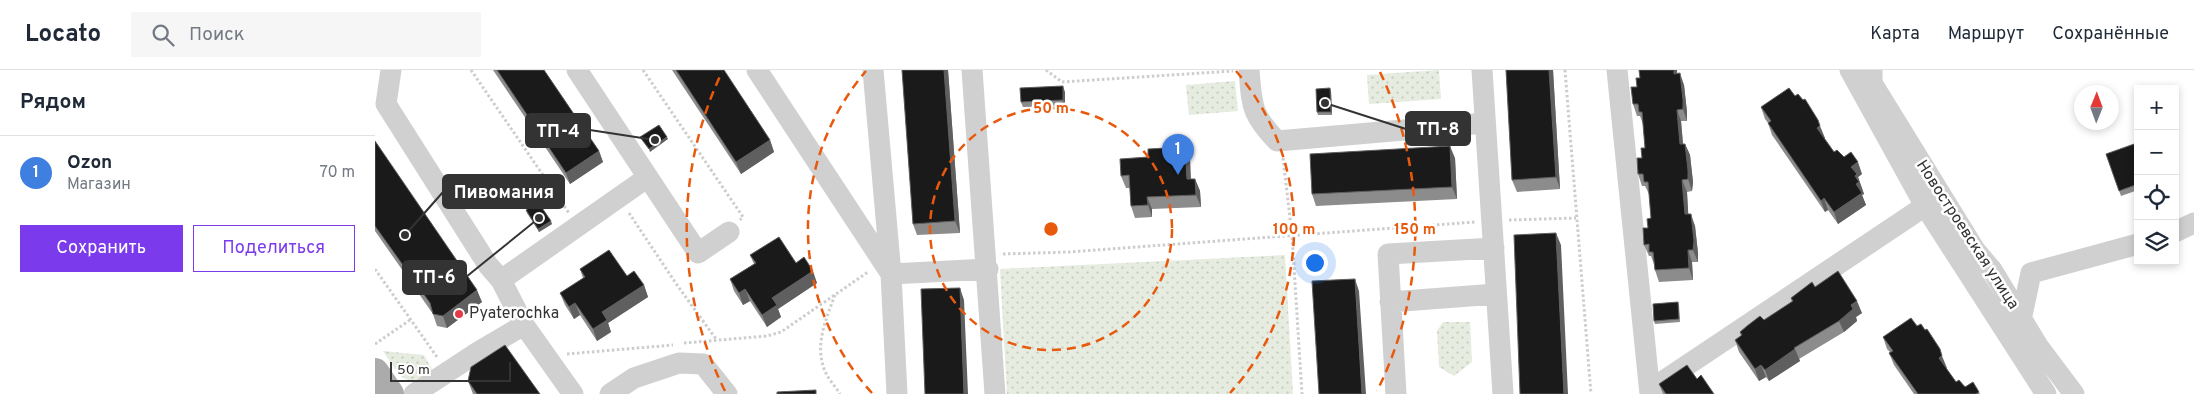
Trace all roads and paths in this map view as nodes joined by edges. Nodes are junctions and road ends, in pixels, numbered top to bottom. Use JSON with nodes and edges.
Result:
{"nodes":[{"id":1,"x":391,"y":70,"type":"edge"},
{"id":2,"x":471,"y":70,"type":"edge"},
{"id":3,"x":577,"y":70,"type":"edge"},
{"id":4,"x":643,"y":70,"type":"edge"},
{"id":5,"x":757,"y":70,"type":"edge"},
{"id":6,"x":873,"y":70,"type":"edge"},
{"id":7,"x":972,"y":70,"type":"edge"},
{"id":8,"x":1046,"y":70,"type":"edge"},
{"id":9,"x":1237,"y":70,"type":"edge"},
{"id":10,"x":1249,"y":70,"type":"edge"},
{"id":11,"x":1482,"y":70,"type":"edge"},
{"id":12,"x":1565,"y":70,"type":"edge"},
{"id":13,"x":1617,"y":70,"type":"edge"},
{"id":14,"x":1850,"y":70,"type":"edge"},
{"id":15,"x":1872,"y":70,"type":"edge"},
{"id":16,"x":1485,"y":123,"type":"junction"},
{"id":17,"x":1277,"y":141,"type":"junction"},
{"id":18,"x":648,"y":177,"type":"junction"},
{"id":19,"x":619,"y":197,"type":"junction"},
{"id":20,"x":1925,"y":206,"type":"junction"},
{"id":21,"x":1576,"y":218,"type":"junction"},
{"id":22,"x":1493,"y":221,"type":"junction"},
{"id":23,"x":2194,"y":223,"type":"edge"},
{"id":24,"x":578,"y":226,"type":"junction"},
{"id":25,"x":2179,"y":230,"type":"edge"},
{"id":26,"x":729,"y":232,"type":"joint"},
{"id":27,"x":1292,"y":235,"type":"junction"},
{"id":28,"x":2134,"y":245,"type":"edge"},
{"id":29,"x":1494,"y":248,"type":"junction"},
{"id":30,"x":987,"y":262,"type":"junction"},
{"id":31,"x":375,"y":268,"type":"edge"},
{"id":32,"x":887,"y":268,"type":"junction"},
{"id":33,"x":501,"y":280,"type":"junction"},
{"id":34,"x":836,"y":294,"type":"junction"},
{"id":35,"x":1496,"y":294,"type":"junction"},
{"id":36,"x":1390,"y":302,"type":"junction"},
{"id":37,"x":410,"y":320,"type":"junction"},
{"id":38,"x":2021,"y":320,"type":"junction"},
{"id":39,"x":524,"y":325,"type":"junction"},
{"id":40,"x":716,"y":340,"type":"junction"},
{"id":41,"x":375,"y":344,"type":"edge"},
{"id":42,"x":546,"y":356,"type":"junction"},
{"id":43,"x":375,"y":372,"type":"edge"},
{"id":44,"x":447,"y":372,"type":"junction"},
{"id":45,"x":1650,"y":392,"type":"edge"},
{"id":46,"x":389,"y":394,"type":"edge"},
{"id":47,"x":414,"y":394,"type":"edge"},
{"id":48,"x":573,"y":394,"type":"edge"},
{"id":49,"x":610,"y":394,"type":"edge"},
{"id":50,"x":727,"y":394,"type":"edge"},
{"id":51,"x":840,"y":394,"type":"edge"},
{"id":52,"x":897,"y":394,"type":"edge"},
{"id":53,"x":995,"y":394,"type":"edge"},
{"id":54,"x":1302,"y":394,"type":"edge"},
{"id":55,"x":1395,"y":394,"type":"edge"},
{"id":56,"x":1503,"y":394,"type":"edge"},
{"id":57,"x":1591,"y":394,"type":"edge"},
{"id":58,"x":2046,"y":394,"type":"edge"},
{"id":59,"x":2074,"y":394,"type":"edge"}],
"edges":[{"from":1,"to":33,"type":"street"},
{"from":2,"to":24,"type":"path"},
{"from":3,"to":18,"type":"street"},
{"from":4,"to":26,"type":"path"},
{"from":5,"to":32,"type":"street"},
{"from":6,"to":32,"type":"street"},
{"from":7,"to":30,"type":"street"},
{"from":8,"to":9,"type":"path"},
{"from":10,"to":17,"type":"street"},
{"from":11,"to":16,"type":"street"},
{"from":12,"to":21,"type":"path"},
{"from":13,"to":45,"type":"street"},
{"from":14,"to":20,"type":"street"},
{"from":15,"to":38,"type":"street","name":"Новостроевская улица"},
{"from":16,"to":17,"type":"street"},
{"from":16,"to":22,"type":"street"},
{"from":17,"to":27,"type":"path"},
{"from":18,"to":19,"type":"street"},
{"from":18,"to":26,"type":"street"},
{"from":19,"to":24,"type":"street"},
{"from":19,"to":40,"type":"path"},
{"from":20,"to":45,"type":"street"},
{"from":20,"to":58,"type":"street"},
{"from":21,"to":22,"type":"path"},
{"from":21,"to":57,"type":"path"},
{"from":22,"to":27,"type":"path"},
{"from":22,"to":29,"type":"street"},
{"from":23,"to":25,"type":"street"},
{"from":24,"to":33,"type":"street"},
{"from":27,"to":30,"type":"path"},
{"from":27,"to":54,"type":"path"},
{"from":28,"to":38,"type":"street"},
{"from":29,"to":35,"type":"street"},
{"from":29,"to":36,"type":"street"},
{"from":30,"to":32,"type":"street"},
{"from":30,"to":53,"type":"street"},
{"from":31,"to":37,"type":"path"},
{"from":32,"to":34,"type":"path"},
{"from":32,"to":52,"type":"street"},
{"from":33,"to":39,"type":"street"},
{"from":34,"to":40,"type":"path"},
{"from":34,"to":51,"type":"path"},
{"from":35,"to":36,"type":"street"},
{"from":35,"to":56,"type":"street"},
{"from":36,"to":55,"type":"street"},
{"from":37,"to":41,"type":"path"},
{"from":37,"to":44,"type":"path"},
{"from":38,"to":59,"type":"street","name":"Новостроевская улица"},
{"from":39,"to":42,"type":"street"},
{"from":39,"to":44,"type":"street"},
{"from":40,"to":42,"type":"path"},
{"from":42,"to":48,"type":"street"},
{"from":43,"to":46,"type":"main road"},
{"from":44,"to":47,"type":"street"},
{"from":49,"to":50,"type":"street"}]}
